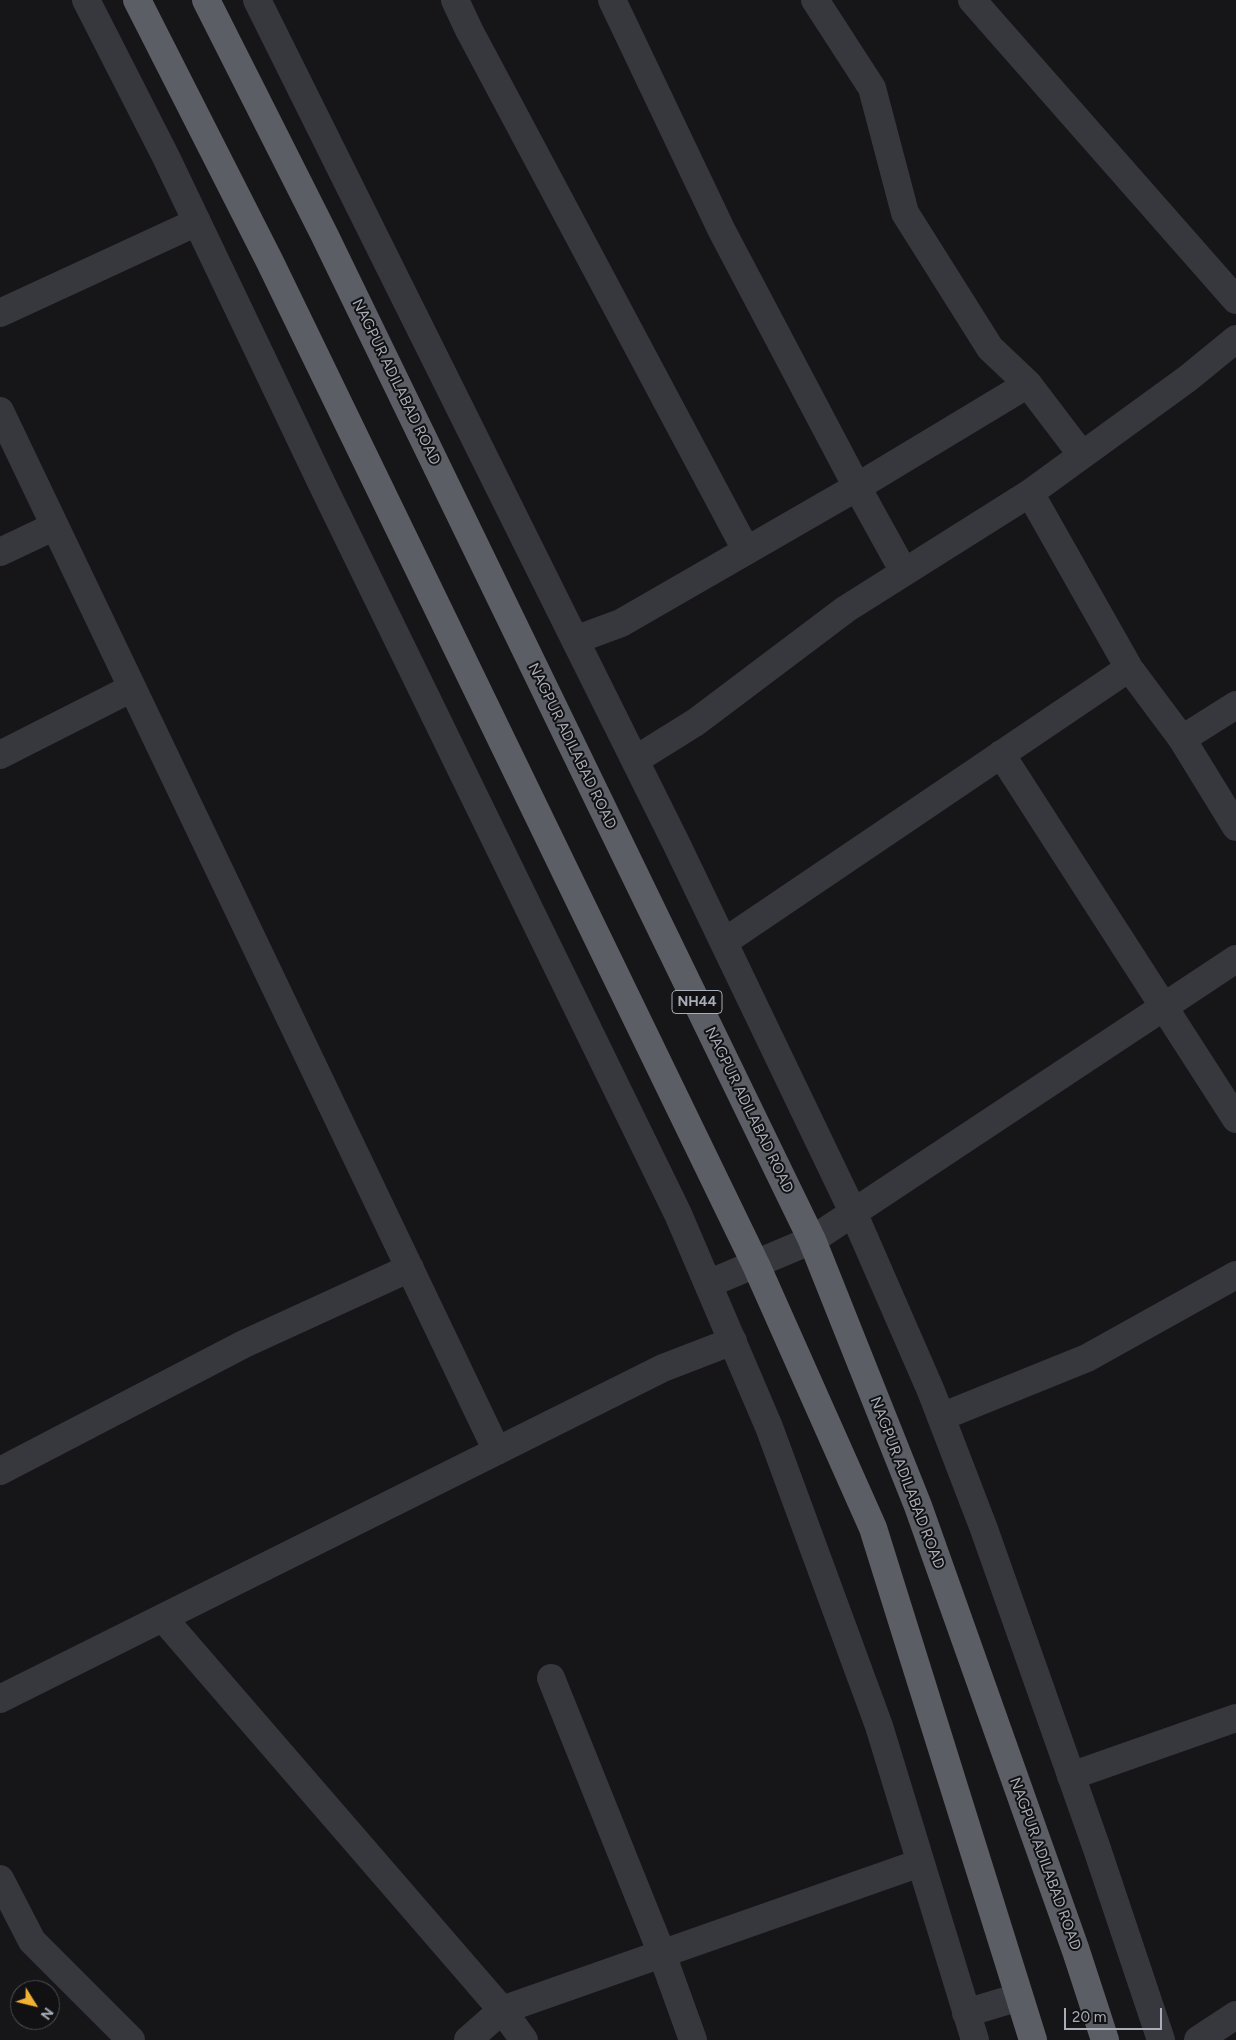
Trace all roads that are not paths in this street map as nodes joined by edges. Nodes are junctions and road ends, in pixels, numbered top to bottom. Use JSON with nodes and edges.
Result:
{"nodes":[{"id":1,"x":86,"y":0,"type":"edge"},
{"id":2,"x":137,"y":0,"type":"edge"},
{"id":3,"x":206,"y":0,"type":"edge"},
{"id":4,"x":257,"y":0,"type":"edge"},
{"id":5,"x":455,"y":0,"type":"edge"},
{"id":6,"x":612,"y":0,"type":"edge"},
{"id":7,"x":815,"y":0,"type":"edge"},
{"id":8,"x":976,"y":2,"type":"edge"},
{"id":9,"x":197,"y":222,"type":"junction"},
{"id":10,"x":1236,"y":300,"type":"edge"},
{"id":11,"x":0,"y":313,"type":"edge"},
{"id":12,"x":1236,"y":339,"type":"edge"},
{"id":13,"x":1028,"y":384,"type":"junction"},
{"id":14,"x":0,"y":411,"type":"edge"},
{"id":15,"x":1082,"y":455,"type":"junction"},
{"id":16,"x":857,"y":487,"type":"junction"},
{"id":17,"x":1030,"y":493,"type":"junction"},
{"id":18,"x":55,"y":526,"type":"junction"},
{"id":19,"x":746,"y":550,"type":"junction"},
{"id":20,"x":0,"y":552,"type":"edge"},
{"id":21,"x":904,"y":572,"type":"junction"},
{"id":22,"x":575,"y":640,"type":"junction"},
{"id":23,"x":1129,"y":668,"type":"junction"},
{"id":24,"x":132,"y":688,"type":"junction"},
{"id":25,"x":1236,"y":705,"type":"edge"},
{"id":26,"x":1182,"y":739,"type":"junction"},
{"id":27,"x":1001,"y":754,"type":"junction"},
{"id":28,"x":0,"y":755,"type":"edge"},
{"id":29,"x":635,"y":760,"type":"junction"},
{"id":30,"x":1236,"y":827,"type":"edge"},
{"id":31,"x":724,"y":942,"type":"junction"},
{"id":32,"x":1236,"y":959,"type":"edge"},
{"id":33,"x":1164,"y":1007,"type":"junction"},
{"id":34,"x":1236,"y":1118,"type":"edge"},
{"id":35,"x":853,"y":1212,"type":"junction"},
{"id":36,"x":812,"y":1240,"type":"junction"},
{"id":37,"x":756,"y":1265,"type":"junction"},
{"id":38,"x":410,"y":1268,"type":"junction"},
{"id":39,"x":1236,"y":1275,"type":"edge"},
{"id":40,"x":708,"y":1284,"type":"junction"},
{"id":41,"x":733,"y":1342,"type":"junction"},
{"id":42,"x":941,"y":1417,"type":"junction"},
{"id":43,"x":497,"y":1451,"type":"junction"},
{"id":44,"x":0,"y":1471,"type":"edge"},
{"id":45,"x":162,"y":1618,"type":"junction"},
{"id":46,"x":551,"y":1678,"type":"dead end"},
{"id":47,"x":0,"y":1699,"type":"edge"},
{"id":48,"x":1236,"y":1718,"type":"edge"},
{"id":49,"x":1071,"y":1776,"type":"junction"},
{"id":50,"x":920,"y":1863,"type":"junction"},
{"id":51,"x":0,"y":1879,"type":"edge"},
{"id":52,"x":662,"y":1954,"type":"junction"},
{"id":53,"x":1019,"y":1997,"type":"junction"},
{"id":54,"x":502,"y":2010,"type":"junction"},
{"id":55,"x":966,"y":2013,"type":"junction"},
{"id":56,"x":1236,"y":2015,"type":"edge"},
{"id":57,"x":131,"y":2040,"type":"edge"},
{"id":58,"x":468,"y":2040,"type":"edge"},
{"id":59,"x":524,"y":2040,"type":"edge"},
{"id":60,"x":694,"y":2040,"type":"edge"},
{"id":61,"x":974,"y":2040,"type":"edge"},
{"id":62,"x":1033,"y":2040,"type":"edge"},
{"id":63,"x":1105,"y":2040,"type":"edge"},
{"id":64,"x":1161,"y":2040,"type":"edge"},
{"id":65,"x":1198,"y":2040,"type":"edge"}],
"edges":[{"from":1,"to":9,"type":"street"},
{"from":2,"to":37,"type":"highway"},
{"from":3,"to":36,"type":"highway","name":"NAGPUR ADILABAD ROAD","number":"NH44"},
{"from":4,"to":22,"type":"street"},
{"from":5,"to":19,"type":"street"},
{"from":6,"to":16,"type":"street"},
{"from":7,"to":13,"type":"street"},
{"from":8,"to":10,"type":"street"},
{"from":9,"to":11,"type":"street"},
{"from":9,"to":40,"type":"street"},
{"from":12,"to":15,"type":"street"},
{"from":13,"to":15,"type":"street"},
{"from":13,"to":16,"type":"street"},
{"from":14,"to":18,"type":"street"},
{"from":15,"to":17,"type":"street"},
{"from":16,"to":19,"type":"street"},
{"from":16,"to":21,"type":"street"},
{"from":17,"to":21,"type":"street"},
{"from":17,"to":23,"type":"street"},
{"from":18,"to":20,"type":"street"},
{"from":18,"to":24,"type":"street"},
{"from":19,"to":22,"type":"street"},
{"from":21,"to":29,"type":"street"},
{"from":22,"to":29,"type":"street"},
{"from":23,"to":26,"type":"street"},
{"from":23,"to":27,"type":"street"},
{"from":24,"to":28,"type":"street"},
{"from":24,"to":38,"type":"street"},
{"from":25,"to":26,"type":"street"},
{"from":26,"to":30,"type":"street"},
{"from":27,"to":31,"type":"street"},
{"from":27,"to":33,"type":"street"},
{"from":29,"to":31,"type":"street"},
{"from":31,"to":35,"type":"street"},
{"from":32,"to":33,"type":"street"},
{"from":33,"to":34,"type":"street"},
{"from":33,"to":35,"type":"street"},
{"from":35,"to":36,"type":"street"},
{"from":35,"to":42,"type":"street"},
{"from":36,"to":37,"type":"street"},
{"from":36,"to":63,"type":"highway","name":"NAGPUR ADILABAD ROAD","number":"NH44"},
{"from":37,"to":40,"type":"street"},
{"from":37,"to":53,"type":"highway"},
{"from":38,"to":43,"type":"street"},
{"from":38,"to":44,"type":"street"},
{"from":39,"to":42,"type":"street"},
{"from":40,"to":41,"type":"street"},
{"from":41,"to":43,"type":"street"},
{"from":41,"to":50,"type":"street"},
{"from":42,"to":49,"type":"street"},
{"from":43,"to":45,"type":"street"},
{"from":45,"to":47,"type":"street"},
{"from":45,"to":54,"type":"street"},
{"from":46,"to":52,"type":"street"},
{"from":48,"to":49,"type":"street"},
{"from":49,"to":64,"type":"street"},
{"from":50,"to":52,"type":"street"},
{"from":50,"to":55,"type":"street"},
{"from":51,"to":57,"type":"street"},
{"from":52,"to":54,"type":"street"},
{"from":52,"to":60,"type":"street"},
{"from":53,"to":55,"type":"street"},
{"from":53,"to":62,"type":"highway"},
{"from":54,"to":58,"type":"street"},
{"from":54,"to":59,"type":"street"},
{"from":55,"to":61,"type":"street"},
{"from":56,"to":65,"type":"street"}]}
